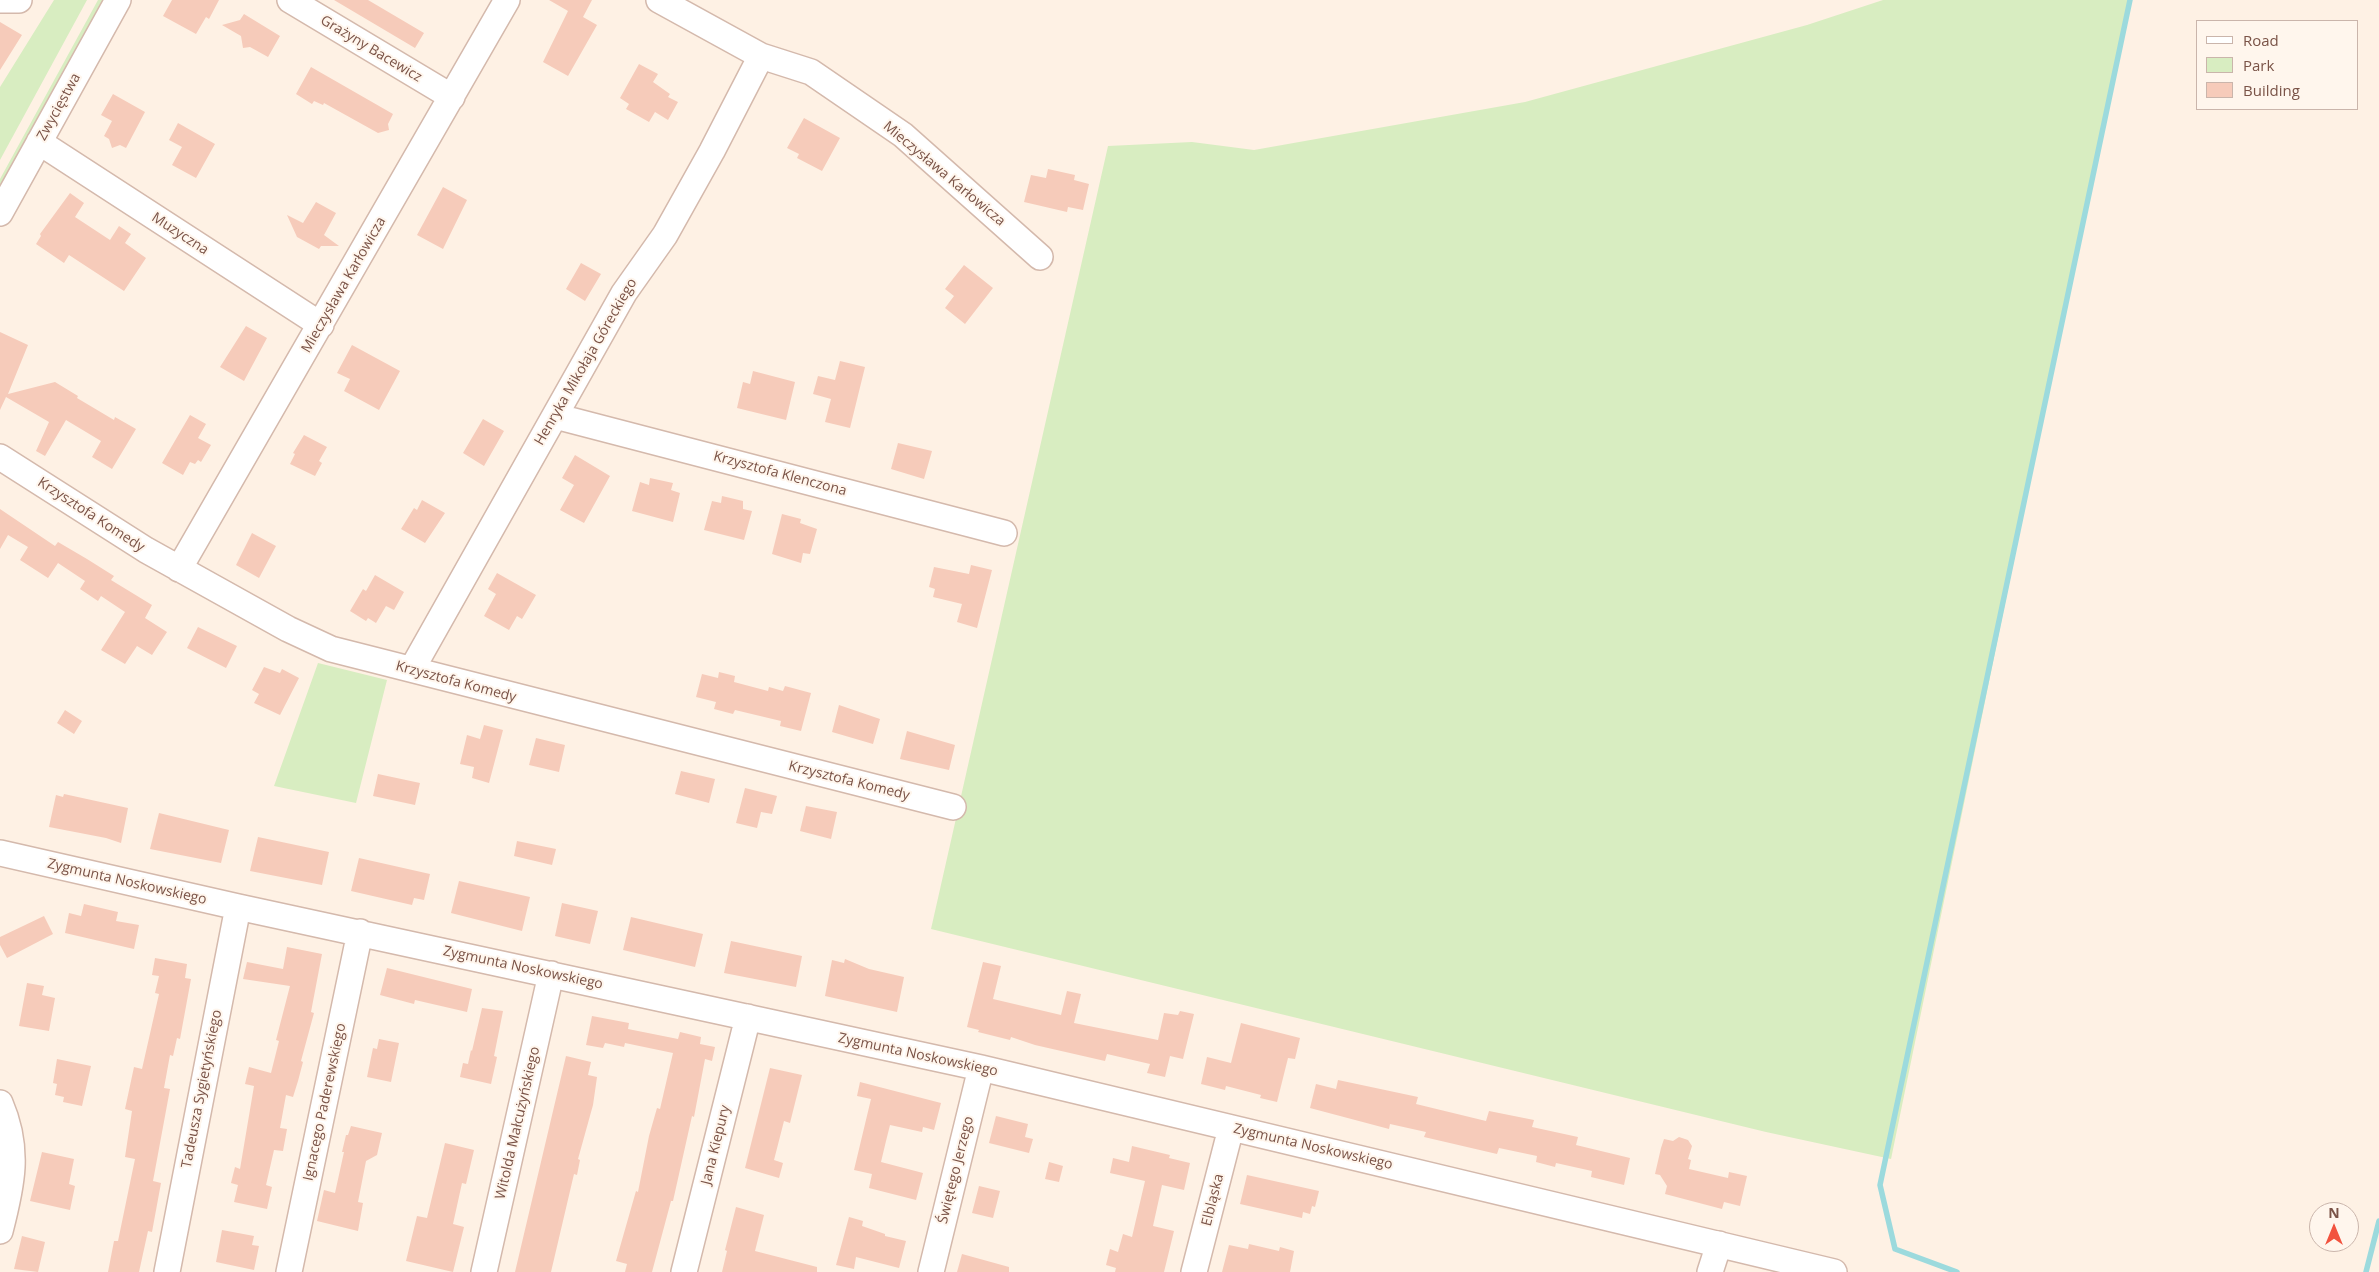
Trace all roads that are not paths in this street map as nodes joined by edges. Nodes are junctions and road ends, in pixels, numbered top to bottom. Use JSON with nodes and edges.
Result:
{"nodes":[{"id":1,"x":0,"y":0,"type":"edge"},
{"id":2,"x":19,"y":0,"type":"edge"},
{"id":3,"x":118,"y":0,"type":"edge"},
{"id":4,"x":290,"y":0,"type":"edge"},
{"id":5,"x":507,"y":0,"type":"edge"},
{"id":6,"x":659,"y":0,"type":"edge"},
{"id":7,"x":760,"y":56,"type":"junction"},
{"id":8,"x":452,"y":97,"type":"junction"},
{"id":9,"x":39,"y":142,"type":"junction"},
{"id":10,"x":0,"y":213,"type":"edge"},
{"id":11,"x":1040,"y":256,"type":"dead end"},
{"id":12,"x":321,"y":325,"type":"junction"},
{"id":13,"x":555,"y":416,"type":"junction"},
{"id":14,"x":0,"y":457,"type":"edge"},
{"id":15,"x":1004,"y":533,"type":"dead end"},
{"id":16,"x":179,"y":569,"type":"junction"},
{"id":17,"x":412,"y":669,"type":"junction"},
{"id":18,"x":954,"y":807,"type":"dead end"},
{"id":19,"x":0,"y":853,"type":"edge"},
{"id":20,"x":238,"y":907,"type":"junction"},
{"id":21,"x":360,"y":932,"type":"junction"},
{"id":22,"x":551,"y":974,"type":"junction"},
{"id":23,"x":748,"y":1017,"type":"junction"},
{"id":24,"x":981,"y":1068,"type":"junction"},
{"id":25,"x":4,"y":1113,"type":"edge"},
{"id":26,"x":1231,"y":1128,"type":"junction"},
{"id":27,"x":4,"y":1193,"type":"edge"},
{"id":28,"x":0,"y":1231,"type":"edge"},
{"id":29,"x":1718,"y":1244,"type":"junction"},
{"id":30,"x":167,"y":1272,"type":"edge"},
{"id":31,"x":289,"y":1272,"type":"edge"},
{"id":32,"x":484,"y":1272,"type":"edge"},
{"id":33,"x":684,"y":1272,"type":"edge"},
{"id":34,"x":931,"y":1272,"type":"edge"},
{"id":35,"x":1194,"y":1272,"type":"edge"},
{"id":36,"x":1710,"y":1272,"type":"edge"},
{"id":37,"x":1834,"y":1272,"type":"edge"}],
"edges":[{"from":1,"to":2,"type":"street"},
{"from":3,"to":9,"type":"street","name":"Zwycięstwa"},
{"from":4,"to":8,"type":"street","name":"Grażyny Bacewicz"},
{"from":5,"to":8,"type":"street","name":"Mieczysława Karłowicza"},
{"from":6,"to":7,"type":"street","name":"Mieczysława Karłowicza"},
{"from":7,"to":11,"type":"street","name":"Mieczysława Karłowicza"},
{"from":7,"to":13,"type":"street","name":"Henryka Mikołaja Góreckiego"},
{"from":8,"to":12,"type":"street","name":"Mieczysława Karłowicza"},
{"from":9,"to":10,"type":"street","name":"Zwycięstwa"},
{"from":9,"to":12,"type":"street","name":"Muzyczna"},
{"from":12,"to":16,"type":"street","name":"Mieczysława Karłowicza"},
{"from":13,"to":15,"type":"street","name":"Krzysztofa Klenczona"},
{"from":13,"to":17,"type":"street","name":"Henryka Mikołaja Góreckiego"},
{"from":14,"to":16,"type":"street","name":"Krzysztofa Komedy"},
{"from":16,"to":17,"type":"street","name":"Krzysztofa Komedy"},
{"from":17,"to":18,"type":"street","name":"Krzysztofa Komedy"},
{"from":19,"to":20,"type":"street","name":"Zygmunta Noskowskiego"},
{"from":20,"to":21,"type":"street","name":"Zygmunta Noskowskiego"},
{"from":20,"to":30,"type":"street","name":"Tadeusza Sygietyńskiego"},
{"from":21,"to":22,"type":"street","name":"Zygmunta Noskowskiego"},
{"from":21,"to":31,"type":"street","name":"Ignacego Paderewskiego"},
{"from":22,"to":23,"type":"street","name":"Zygmunta Noskowskiego"},
{"from":22,"to":32,"type":"street","name":"Witolda Małcużyńskiego"},
{"from":23,"to":24,"type":"street","name":"Zygmunta Noskowskiego"},
{"from":23,"to":33,"type":"street","name":"Jana Kiepury"},
{"from":24,"to":26,"type":"street","name":"Zygmunta Noskowskiego"},
{"from":24,"to":34,"type":"street","name":"Świętego Jerzego"},
{"from":25,"to":27,"type":"street"},
{"from":26,"to":29,"type":"street","name":"Zygmunta Noskowskiego"},
{"from":26,"to":35,"type":"street","name":"Elbląska"},
{"from":27,"to":28,"type":"street"},
{"from":29,"to":36,"type":"street"},
{"from":29,"to":37,"type":"street","name":"Zygmunta Noskowskiego"}]}
